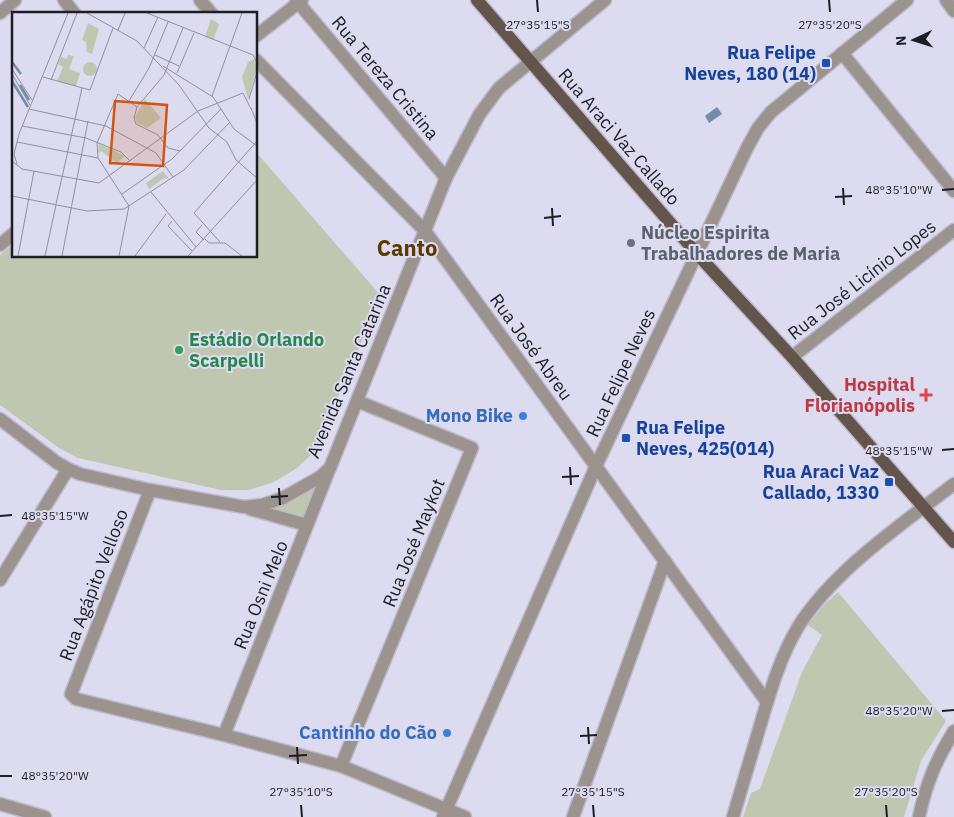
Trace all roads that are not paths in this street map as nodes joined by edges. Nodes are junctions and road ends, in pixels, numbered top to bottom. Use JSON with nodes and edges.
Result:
{"nodes":[{"id":1,"x":16,"y":0,"type":"edge"},
{"id":2,"x":64,"y":0,"type":"edge"},
{"id":3,"x":200,"y":0,"type":"edge"},
{"id":4,"x":477,"y":0,"type":"edge"},
{"id":5,"x":605,"y":0,"type":"edge"},
{"id":6,"x":908,"y":0,"type":"edge"},
{"id":7,"x":946,"y":0,"type":"edge"},
{"id":8,"x":299,"y":1,"type":"edge"},
{"id":9,"x":954,"y":11,"type":"edge"},
{"id":10,"x":73,"y":12,"type":"edge"},
{"id":11,"x":210,"y":12,"type":"edge"},
{"id":12,"x":0,"y":13,"type":"edge"},
{"id":13,"x":258,"y":34,"type":"edge"},
{"id":14,"x":842,"y":52,"type":"junction"},
{"id":15,"x":530,"y":61,"type":"junction"},
{"id":16,"x":258,"y":62,"type":"edge"},
{"id":17,"x":446,"y":178,"type":"junction"},
{"id":18,"x":954,"y":191,"type":"edge"},
{"id":19,"x":954,"y":230,"type":"edge"},
{"id":20,"x":425,"y":231,"type":"junction"},
{"id":21,"x":12,"y":236,"type":"edge"},
{"id":22,"x":0,"y":245,"type":"edge"},
{"id":23,"x":698,"y":255,"type":"junction"},
{"id":24,"x":792,"y":357,"type":"junction"},
{"id":25,"x":357,"y":401,"type":"junction"},
{"id":26,"x":0,"y":419,"type":"edge"},
{"id":27,"x":596,"y":466,"type":"junction"},
{"id":28,"x":330,"y":468,"type":"junction"},
{"id":29,"x":68,"y":469,"type":"junction"},
{"id":30,"x":954,"y":484,"type":"edge"},
{"id":31,"x":150,"y":490,"type":"junction"},
{"id":32,"x":244,"y":507,"type":"junction"},
{"id":33,"x":924,"y":507,"type":"junction"},
{"id":34,"x":307,"y":525,"type":"junction"},
{"id":35,"x":954,"y":542,"type":"edge"},
{"id":36,"x":665,"y":561,"type":"junction"},
{"id":37,"x":0,"y":580,"type":"edge"},
{"id":38,"x":767,"y":702,"type":"junction"},
{"id":39,"x":954,"y":731,"type":"edge"},
{"id":40,"x":224,"y":735,"type":"junction"},
{"id":41,"x":341,"y":766,"type":"junction"},
{"id":42,"x":0,"y":804,"type":"edge"},
{"id":43,"x":445,"y":813,"type":"edge"},
{"id":44,"x":45,"y":817,"type":"edge"},
{"id":45,"x":465,"y":817,"type":"edge"},
{"id":46,"x":573,"y":817,"type":"edge"},
{"id":47,"x":734,"y":817,"type":"edge"},
{"id":48,"x":919,"y":817,"type":"edge"}],
"edges":[{"from":1,"to":12,"type":"street"},
{"from":2,"to":10,"type":"street"},
{"from":3,"to":11,"type":"street"},
{"from":4,"to":15,"type":"main road","name":"Rua Araci Vaz Callado"},
{"from":5,"to":15,"type":"street","name":"Avenida Santa Catarina"},
{"from":6,"to":14,"type":"street","name":"Rua Felipe Neves"},
{"from":7,"to":9,"type":"street"},
{"from":8,"to":13,"type":"street"},
{"from":8,"to":17,"type":"street","name":"Rua Tereza Cristina"},
{"from":14,"to":18,"type":"street"},
{"from":14,"to":23,"type":"street","name":"Rua Felipe Neves"},
{"from":15,"to":17,"type":"street","name":"Avenida Santa Catarina"},
{"from":15,"to":23,"type":"main road","name":"Rua Araci Vaz Callado"},
{"from":16,"to":20,"type":"street","name":"Rua José Abreu"},
{"from":17,"to":20,"type":"street","name":"Avenida Santa Catarina"},
{"from":19,"to":24,"type":"street","name":"Rua José Licínio Lopes"},
{"from":20,"to":25,"type":"street","name":"Avenida Santa Catarina"},
{"from":20,"to":27,"type":"street","name":"Rua José Abreu"},
{"from":21,"to":22,"type":"street"},
{"from":23,"to":24,"type":"main road","name":"Rua Araci Vaz Callado"},
{"from":23,"to":27,"type":"street","name":"Rua Felipe Neves"},
{"from":24,"to":33,"type":"main road","name":"Rua Araci Vaz Callado"},
{"from":25,"to":28,"type":"street","name":"Avenida Santa Catarina"},
{"from":25,"to":41,"type":"street","name":"Rua José Maykot"},
{"from":26,"to":29,"type":"street","name":"Avenida Santa Catarina"},
{"from":27,"to":36,"type":"street","name":"Rua José Abreu"},
{"from":27,"to":43,"type":"street","name":"Rua Felipe Neves"},
{"from":28,"to":32,"type":"street","name":"Avenida Santa Catarina"},
{"from":28,"to":34,"type":"street","name":"Rua Osni Melo"},
{"from":29,"to":31,"type":"street","name":"Avenida Santa Catarina"},
{"from":29,"to":37,"type":"street"},
{"from":30,"to":33,"type":"street"},
{"from":31,"to":32,"type":"street","name":"Avenida Santa Catarina"},
{"from":31,"to":40,"type":"street","name":"Rua Agápito Velloso"},
{"from":32,"to":34,"type":"street"},
{"from":33,"to":35,"type":"main road","name":"Rua Araci Vaz Callado"},
{"from":33,"to":38,"type":"street"},
{"from":34,"to":40,"type":"street","name":"Rua Osni Melo"},
{"from":36,"to":38,"type":"street","name":"Rua José Abreu"},
{"from":36,"to":46,"type":"street"},
{"from":38,"to":47,"type":"street"},
{"from":39,"to":48,"type":"street"},
{"from":40,"to":41,"type":"street"},
{"from":41,"to":43,"type":"street"},
{"from":42,"to":44,"type":"street"},
{"from":43,"to":45,"type":"street"}]}
